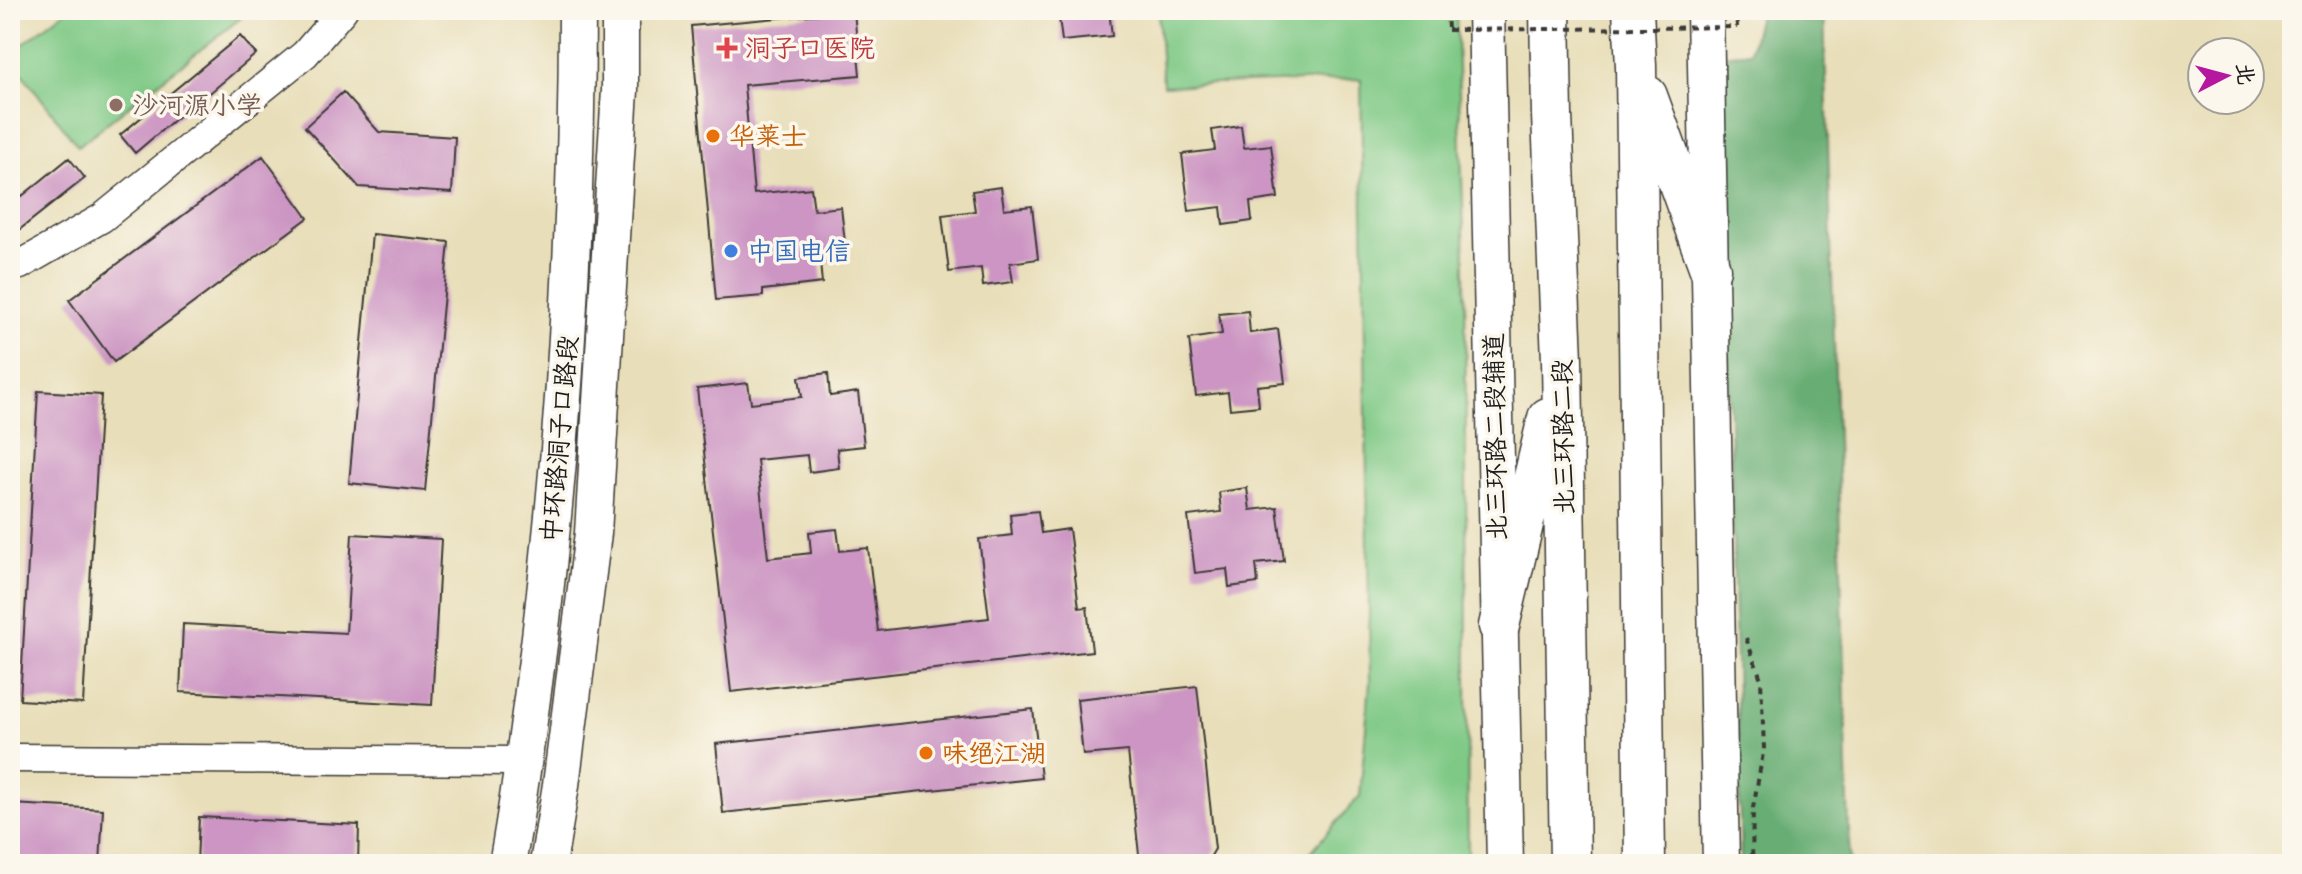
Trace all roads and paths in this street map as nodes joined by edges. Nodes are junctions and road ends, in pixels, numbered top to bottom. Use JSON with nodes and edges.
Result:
{"nodes":[{"id":1,"x":343,"y":10,"type":"edge"},
{"id":2,"x":577,"y":10,"type":"edge"},
{"id":3,"x":620,"y":10,"type":"edge"},
{"id":4,"x":1447,"y":10,"type":"edge"},
{"id":5,"x":1486,"y":10,"type":"edge"},
{"id":6,"x":1539,"y":10,"type":"edge"},
{"id":7,"x":1550,"y":10,"type":"edge"},
{"id":8,"x":1633,"y":10,"type":"edge"},
{"id":9,"x":1705,"y":10,"type":"edge"},
{"id":10,"x":1736,"y":10,"type":"edge"},
{"id":11,"x":1636,"y":66,"type":"junction"},
{"id":12,"x":1552,"y":115,"type":"junction"},
{"id":13,"x":10,"y":268,"type":"edge"},
{"id":14,"x":1710,"y":269,"type":"junction"},
{"id":15,"x":1562,"y":360,"type":"junction"},
{"id":16,"x":1499,"y":626,"type":"junction"},
{"id":17,"x":1744,"y":632,"type":"dead end"},
{"id":18,"x":10,"y":758,"type":"edge"},
{"id":19,"x":525,"y":761,"type":"junction"},
{"id":20,"x":507,"y":864,"type":"edge"},
{"id":21,"x":548,"y":864,"type":"edge"},
{"id":22,"x":1505,"y":864,"type":"edge"},
{"id":23,"x":1570,"y":864,"type":"edge"},
{"id":24,"x":1645,"y":864,"type":"edge"},
{"id":25,"x":1721,"y":864,"type":"edge"},
{"id":26,"x":1752,"y":864,"type":"edge"}],
"edges":[{"from":1,"to":13,"type":"street"},
{"from":2,"to":19,"type":"main road","name":"中环路洞子口路段"},
{"from":3,"to":21,"type":"main road","name":"中环路洞子口路段"},
{"from":4,"to":10,"type":"path","bridge":true},
{"from":5,"to":16,"type":"main road","name":"北三环路二段辅道"},
{"from":6,"to":12,"type":"highway"},
{"from":7,"to":12,"type":"highway","name":"北三环路二段"},
{"from":8,"to":11,"type":"highway"},
{"from":9,"to":14,"type":"main road"},
{"from":11,"to":14,"type":"highway"},
{"from":11,"to":24,"type":"highway"},
{"from":12,"to":15,"type":"highway","name":"北三环路二段"},
{"from":14,"to":25,"type":"main road"},
{"from":15,"to":16,"type":"highway"},
{"from":15,"to":23,"type":"highway","name":"北三环路二段"},
{"from":16,"to":22,"type":"main road","name":"北三环路二段辅道"},
{"from":17,"to":26,"type":"path"},
{"from":18,"to":19,"type":"street"},
{"from":19,"to":20,"type":"main road","name":"中环路洞子口路段"}]}
